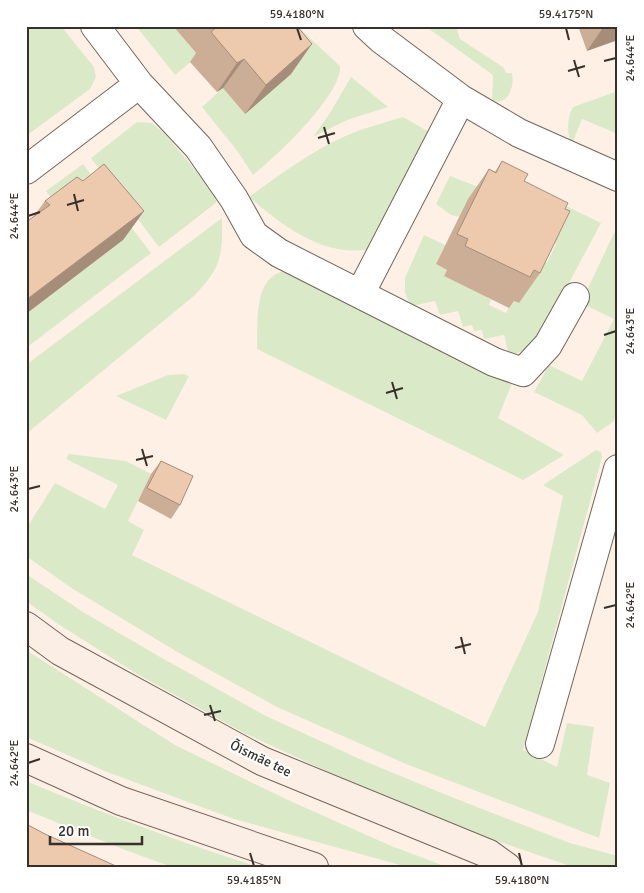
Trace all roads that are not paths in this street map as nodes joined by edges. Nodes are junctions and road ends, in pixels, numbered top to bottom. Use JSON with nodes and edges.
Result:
{"nodes":[{"id":1,"x":95,"y":26,"type":"edge"},
{"id":2,"x":367,"y":26,"type":"edge"},
{"id":3,"x":138,"y":84,"type":"junction"},
{"id":4,"x":462,"y":99,"type":"junction"},
{"id":5,"x":26,"y":170,"type":"edge"},
{"id":6,"x":618,"y":177,"type":"edge"},
{"id":7,"x":360,"y":294,"type":"junction"},
{"id":8,"x":575,"y":297,"type":"dead end"},
{"id":9,"x":618,"y":469,"type":"edge"},
{"id":10,"x":26,"y":626,"type":"edge"},
{"id":11,"x":540,"y":744,"type":"dead end"},
{"id":12,"x":26,"y":758,"type":"edge"},
{"id":13,"x":314,"y":867,"type":"edge"},
{"id":14,"x":507,"y":867,"type":"edge"}],
"edges":[{"from":1,"to":3,"type":"street"},
{"from":2,"to":4,"type":"street"},
{"from":3,"to":5,"type":"street"},
{"from":3,"to":7,"type":"street"},
{"from":4,"to":6,"type":"street"},
{"from":4,"to":7,"type":"street"},
{"from":7,"to":8,"type":"street"},
{"from":9,"to":11,"type":"street"},
{"from":10,"to":14,"type":"main road","name":"Õismäe tee"},
{"from":12,"to":13,"type":"main road"}]}
